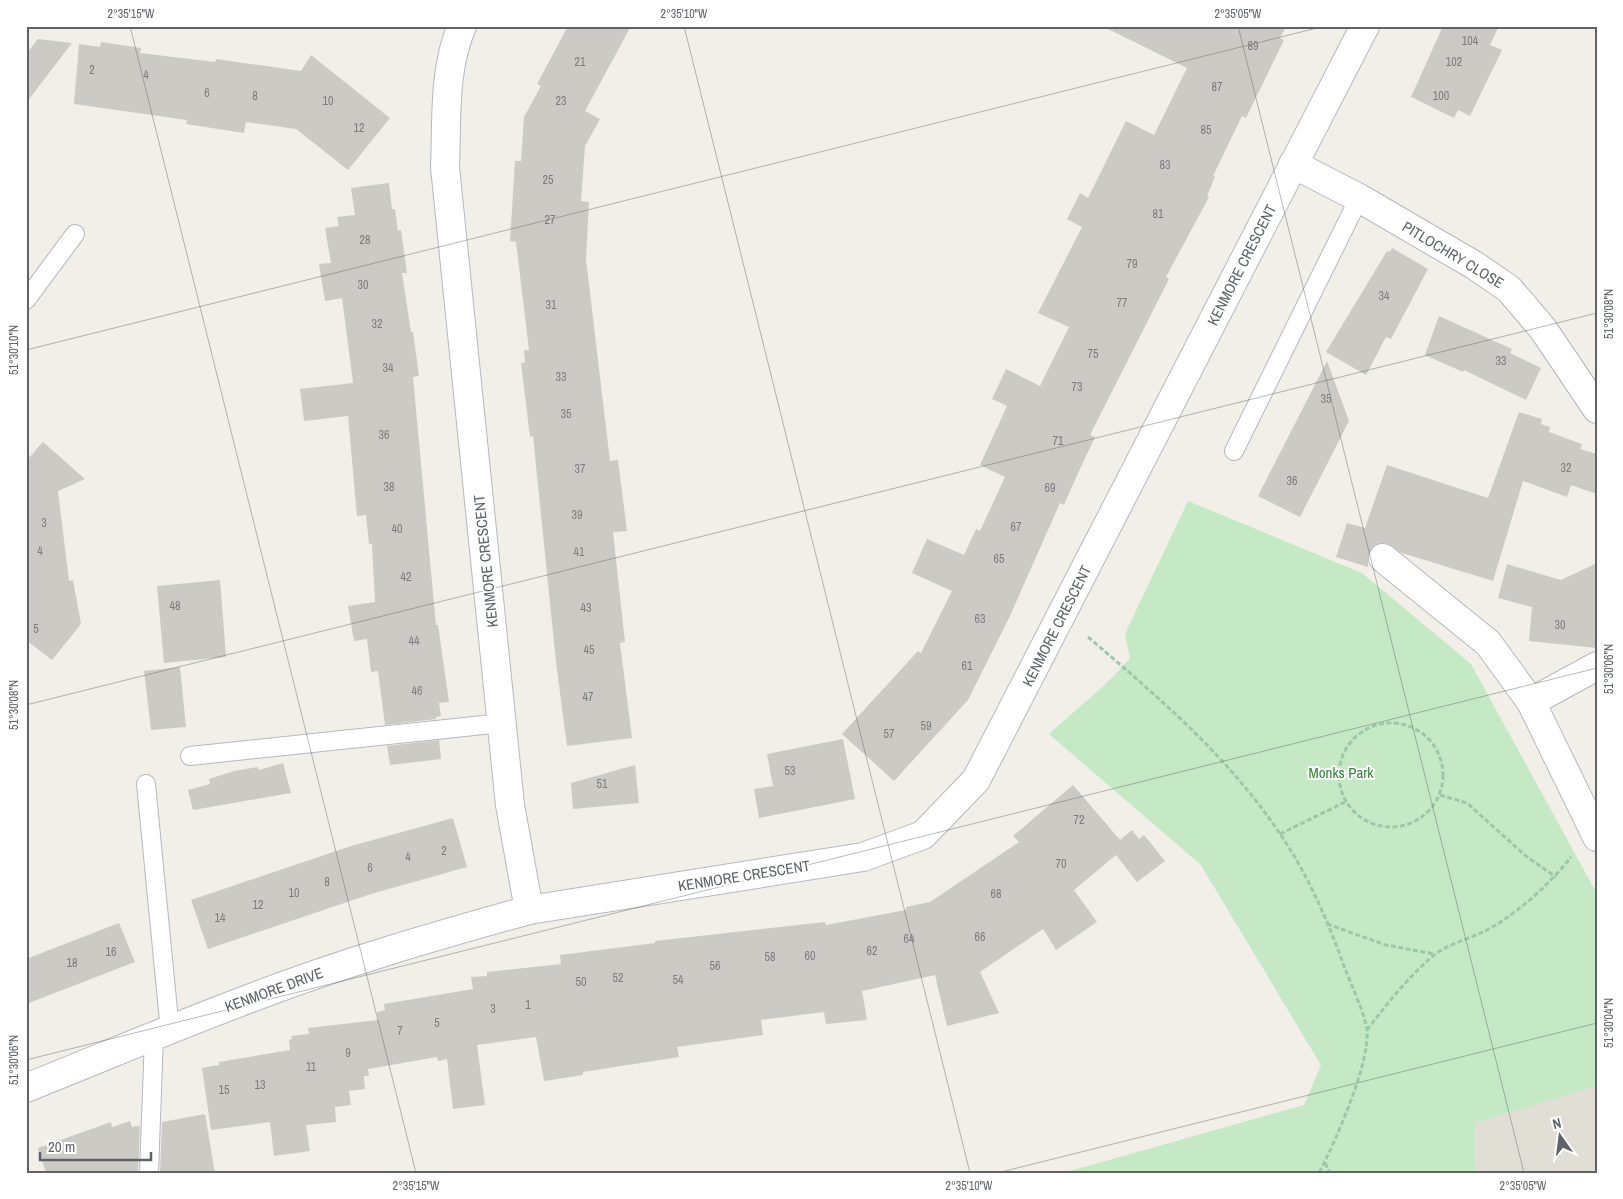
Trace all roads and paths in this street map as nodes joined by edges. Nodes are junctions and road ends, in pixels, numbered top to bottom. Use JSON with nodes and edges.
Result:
{"nodes":[{"id":1,"x":462,"y":26,"type":"edge"},
{"id":2,"x":1365,"y":26,"type":"edge"},
{"id":3,"x":1293,"y":164,"type":"junction"},
{"id":4,"x":1359,"y":198,"type":"junction"},
{"id":5,"x":75,"y":234,"type":"dead end"},
{"id":6,"x":26,"y":300,"type":"edge"},
{"id":7,"x":1597,"y":409,"type":"edge"},
{"id":8,"x":1234,"y":450,"type":"dead end"},
{"id":9,"x":1383,"y":558,"type":"dead end"},
{"id":10,"x":1062,"y":615,"type":"junction"},
{"id":11,"x":1597,"y":666,"type":"edge"},
{"id":12,"x":1531,"y":702,"type":"junction"},
{"id":13,"x":502,"y":723,"type":"junction"},
{"id":14,"x":190,"y":756,"type":"dead end"},
{"id":15,"x":146,"y":784,"type":"dead end"},
{"id":16,"x":1440,"y":794,"type":"junction"},
{"id":17,"x":1345,"y":802,"type":"junction"},
{"id":18,"x":1593,"y":831,"type":"edge"},
{"id":19,"x":1280,"y":834,"type":"junction"},
{"id":20,"x":1556,"y":877,"type":"junction"},
{"id":21,"x":529,"y":910,"type":"junction"},
{"id":22,"x":1327,"y":924,"type":"junction"},
{"id":23,"x":1434,"y":954,"type":"junction"},
{"id":24,"x":1367,"y":1030,"type":"junction"},
{"id":25,"x":162,"y":1034,"type":"junction"},
{"id":26,"x":26,"y":1088,"type":"edge"},
{"id":27,"x":1324,"y":1163,"type":"junction"},
{"id":28,"x":149,"y":1173,"type":"edge"},
{"id":29,"x":1319,"y":1173,"type":"edge"},
{"id":30,"x":1330,"y":1173,"type":"edge"}],
"edges":[{"from":1,"to":13,"type":"street","name":"KENMORE CRESCENT"},
{"from":2,"to":3,"type":"street","name":"KENMORE CRESCENT"},
{"from":3,"to":4,"type":"street","name":"PITLOCHRY CLOSE"},
{"from":3,"to":10,"type":"street","name":"KENMORE CRESCENT"},
{"from":4,"to":7,"type":"street","name":"PITLOCHRY CLOSE"},
{"from":4,"to":8,"type":"lane"},
{"from":5,"to":6,"type":"lane"},
{"from":9,"to":12,"type":"street"},
{"from":10,"to":19,"type":"path"},
{"from":10,"to":21,"type":"street","name":"KENMORE CRESCENT"},
{"from":11,"to":12,"type":"street"},
{"from":12,"to":18,"type":"street"},
{"from":13,"to":14,"type":"lane"},
{"from":13,"to":21,"type":"street","name":"KENMORE CRESCENT"},
{"from":15,"to":25,"type":"lane"},
{"from":16,"to":17,"type":"path"},
{"from":16,"to":17,"type":"path"},
{"from":16,"to":20,"type":"path"},
{"from":17,"to":19,"type":"path"},
{"from":18,"to":20,"type":"path"},
{"from":19,"to":22,"type":"path"},
{"from":20,"to":23,"type":"path"},
{"from":21,"to":25,"type":"street","name":"KENMORE DRIVE"},
{"from":22,"to":23,"type":"path"},
{"from":22,"to":24,"type":"path"},
{"from":23,"to":24,"type":"path"},
{"from":24,"to":27,"type":"path"},
{"from":25,"to":26,"type":"street","name":"KENMORE DRIVE"},
{"from":25,"to":28,"type":"lane"},
{"from":27,"to":29,"type":"path"},
{"from":27,"to":30,"type":"path"}]}
